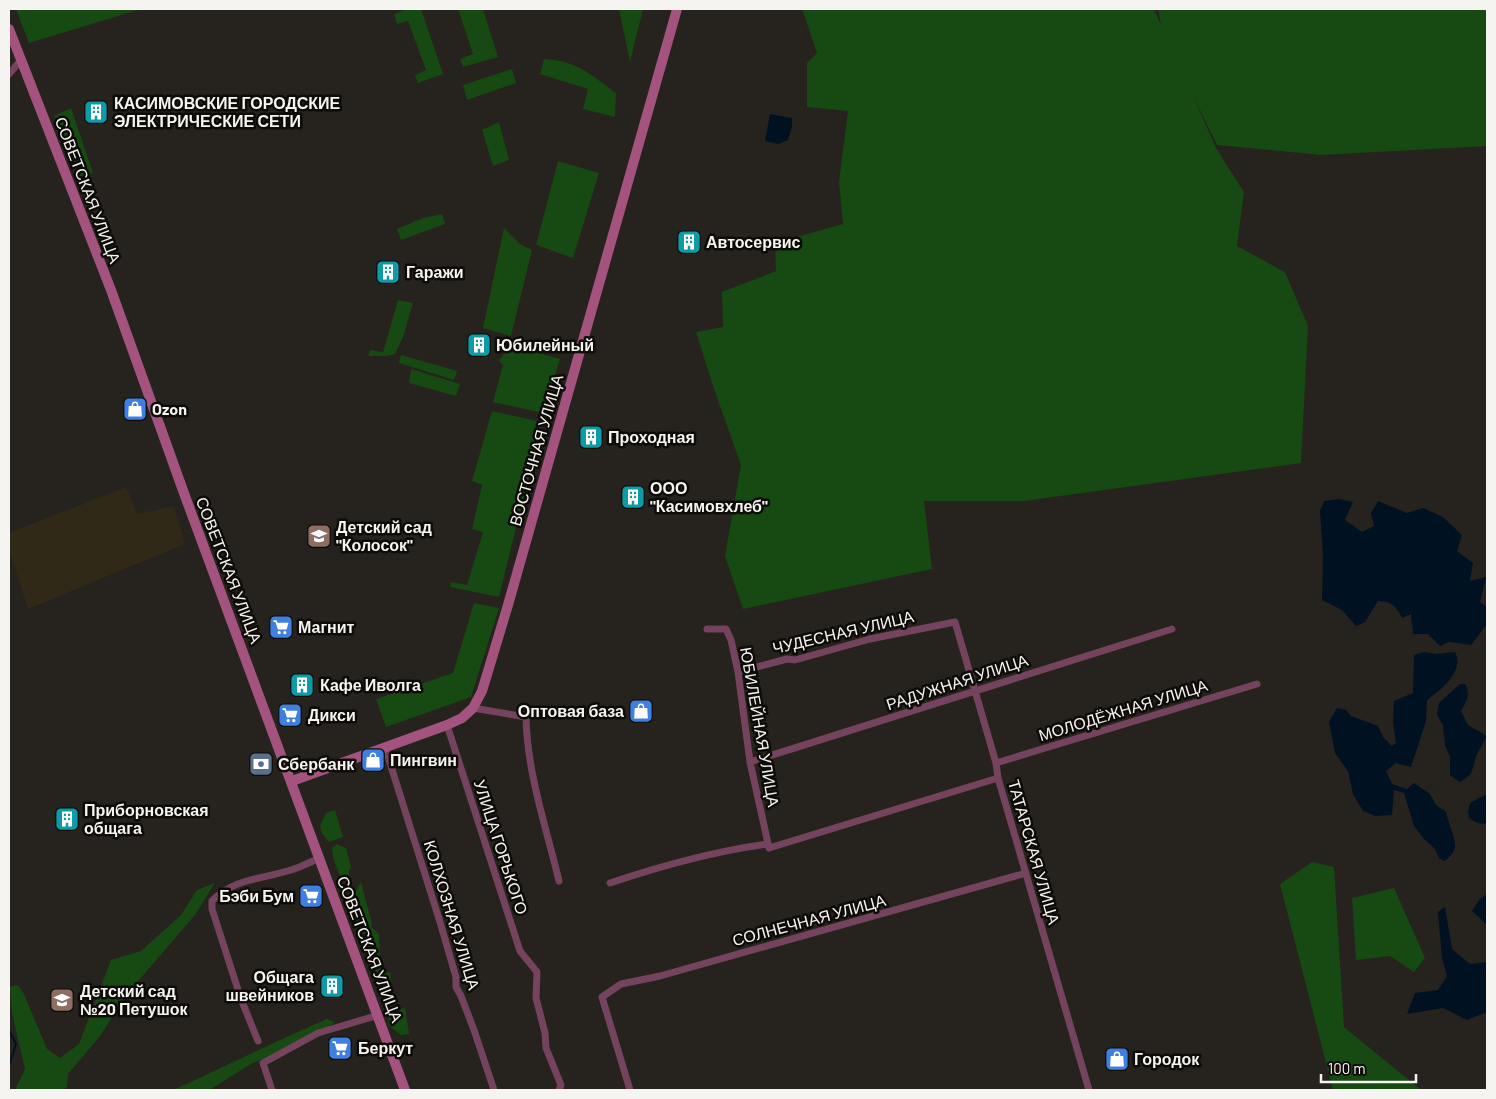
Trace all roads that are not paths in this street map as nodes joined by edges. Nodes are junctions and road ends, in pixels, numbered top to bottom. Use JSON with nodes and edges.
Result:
{"nodes":[{"id":1,"x":677,"y":9,"type":"edge"},
{"id":2,"x":9,"y":29,"type":"edge"},
{"id":3,"x":21,"y":60,"type":"junction"},
{"id":4,"x":9,"y":74,"type":"edge"},
{"id":5,"x":955,"y":622,"type":"joint"},
{"id":6,"x":1172,"y":628,"type":"dead end"},
{"id":7,"x":707,"y":629,"type":"dead end"},
{"id":8,"x":738,"y":672,"type":"junction"},
{"id":9,"x":1257,"y":684,"type":"dead end"},
{"id":10,"x":976,"y":690,"type":"junction"},
{"id":11,"x":473,"y":708,"type":"junction"},
{"id":12,"x":447,"y":726,"type":"junction"},
{"id":13,"x":384,"y":747,"type":"junction"},
{"id":14,"x":750,"y":762,"type":"junction"},
{"id":15,"x":996,"y":763,"type":"junction"},
{"id":16,"x":998,"y":778,"type":"junction"},
{"id":17,"x":292,"y":782,"type":"junction"},
{"id":18,"x":769,"y":846,"type":"junction"},
{"id":19,"x":320,"y":858,"type":"junction"},
{"id":20,"x":1026,"y":873,"type":"junction"},
{"id":21,"x":559,"y":881,"type":"dead end"},
{"id":22,"x":610,"y":883,"type":"dead end"},
{"id":23,"x":379,"y":1015,"type":"junction"},
{"id":24,"x":258,"y":1041,"type":"dead end"},
{"id":25,"x":272,"y":1090,"type":"edge"},
{"id":26,"x":406,"y":1090,"type":"edge"},
{"id":27,"x":494,"y":1090,"type":"edge"},
{"id":28,"x":559,"y":1090,"type":"edge"},
{"id":29,"x":630,"y":1090,"type":"edge"},
{"id":30,"x":1089,"y":1090,"type":"edge"}],
"edges":[{"from":1,"to":11,"type":"main road","name":"ВОСТОЧНАЯ УЛИЦА"},
{"from":2,"to":3,"type":"main road","name":"СОВЕТСКАЯ УЛИЦА"},
{"from":3,"to":4,"type":"street"},
{"from":3,"to":17,"type":"main road","name":"СОВЕТСКАЯ УЛИЦА"},
{"from":5,"to":8,"type":"street","name":"ЧУДЕСНАЯ УЛИЦА"},
{"from":5,"to":10,"type":"street","name":"ТАТАРСКАЯ УЛИЦА"},
{"from":6,"to":10,"type":"street","name":"РАДУЖНАЯ УЛИЦА"},
{"from":7,"to":8,"type":"street","name":"ЮБИЛЕЙНАЯ УЛИЦА"},
{"from":8,"to":14,"type":"street","name":"ЮБИЛЕЙНАЯ УЛИЦА"},
{"from":9,"to":15,"type":"street","name":"МОЛОДЁЖНАЯ УЛИЦА"},
{"from":10,"to":14,"type":"street","name":"РАДУЖНАЯ УЛИЦА"},
{"from":10,"to":15,"type":"street","name":"ТАТАРСКАЯ УЛИЦА"},
{"from":11,"to":12,"type":"main road","name":"ВОСТОЧНАЯ УЛИЦА"},
{"from":11,"to":21,"type":"street"},
{"from":12,"to":13,"type":"main road","name":"ВОСТОЧНАЯ УЛИЦА"},
{"from":12,"to":28,"type":"street","name":"УЛИЦА ГОРЬКОГО"},
{"from":13,"to":17,"type":"main road","name":"ВОСТОЧНАЯ УЛИЦА"},
{"from":13,"to":27,"type":"street","name":"КОЛХОЗНАЯ УЛИЦА"},
{"from":14,"to":18,"type":"street","name":"ЮБИЛЕЙНАЯ УЛИЦА"},
{"from":15,"to":16,"type":"street","name":"ТАТАРСКАЯ УЛИЦА"},
{"from":16,"to":18,"type":"street"},
{"from":16,"to":20,"type":"street","name":"ТАТАРСКАЯ УЛИЦА"},
{"from":17,"to":19,"type":"main road","name":"СОВЕТСКАЯ УЛИЦА"},
{"from":18,"to":22,"type":"street"},
{"from":19,"to":23,"type":"main road","name":"СОВЕТСКАЯ УЛИЦА"},
{"from":19,"to":24,"type":"street"},
{"from":20,"to":29,"type":"street","name":"СОЛНЕЧНАЯ УЛИЦА"},
{"from":20,"to":30,"type":"street","name":"ТАТАРСКАЯ УЛИЦА"},
{"from":23,"to":25,"type":"street"},
{"from":23,"to":26,"type":"main road","name":"СОВЕТСКАЯ УЛИЦА"}]}
